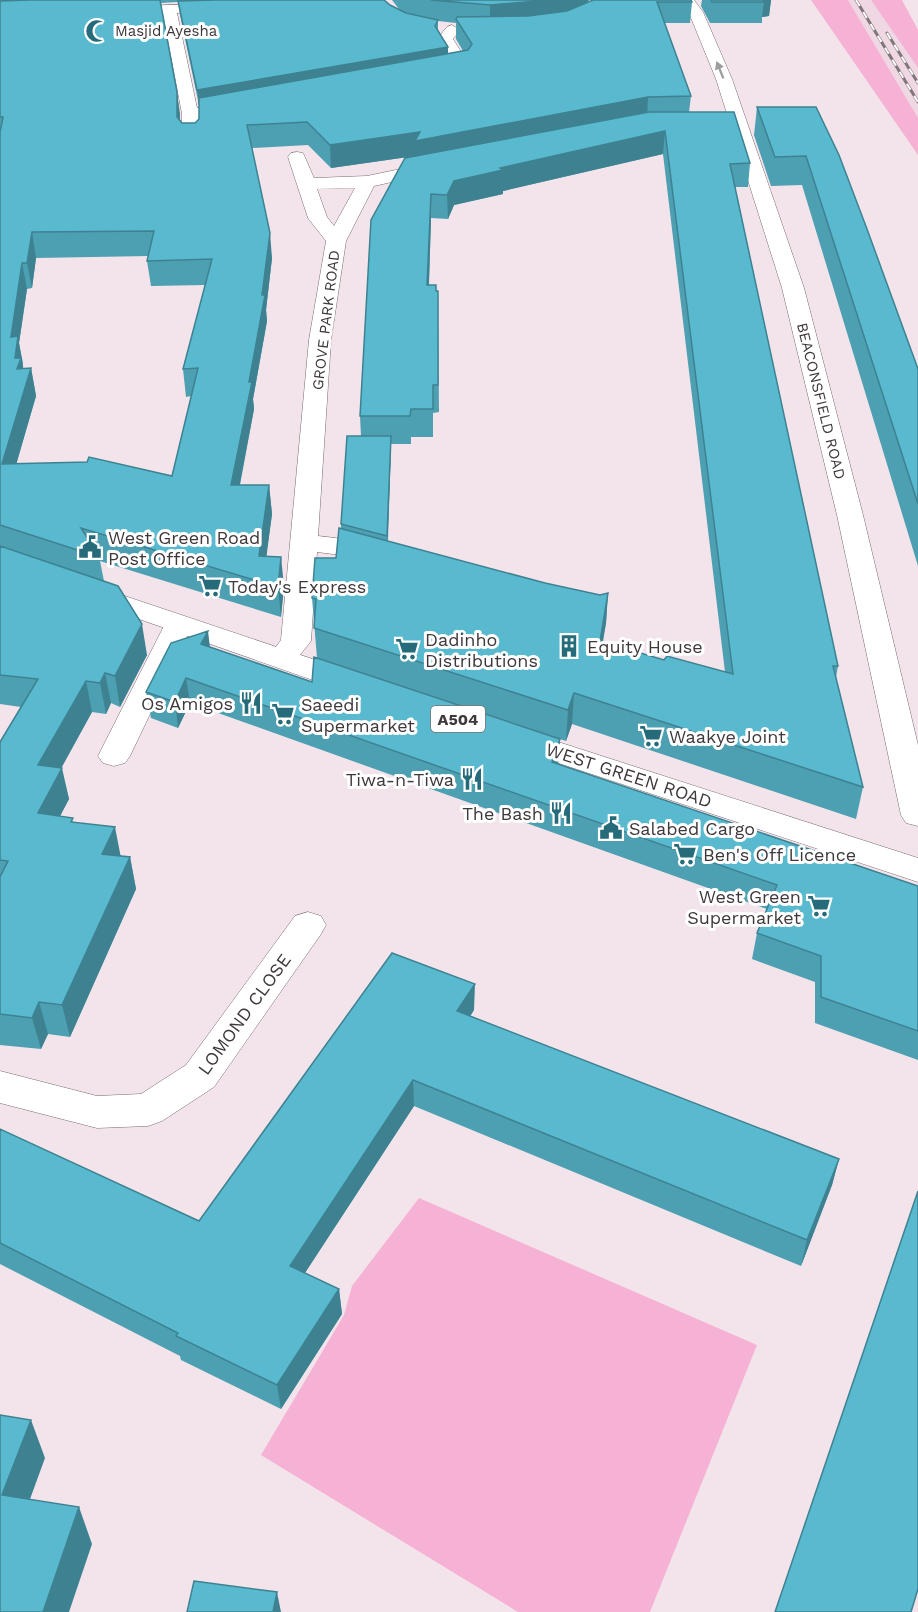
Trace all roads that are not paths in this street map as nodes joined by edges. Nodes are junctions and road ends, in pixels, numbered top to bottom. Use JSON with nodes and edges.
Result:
{"nodes":[{"id":1,"x":687,"y":0,"type":"edge"},
{"id":2,"x":699,"y":0,"type":"edge"},
{"id":3,"x":676,"y":1,"type":"edge"},
{"id":4,"x":240,"y":7,"type":"edge"},
{"id":5,"x":169,"y":9,"type":"junction"},
{"id":6,"x":101,"y":12,"type":"edge"},
{"id":7,"x":431,"y":27,"type":"edge"},
{"id":8,"x":417,"y":74,"type":"edge"},
{"id":9,"x":258,"y":102,"type":"edge"},
{"id":10,"x":190,"y":114,"type":"junction"},
{"id":11,"x":718,"y":125,"type":"edge"},
{"id":12,"x":740,"y":125,"type":"junction"},
{"id":13,"x":191,"y":140,"type":"edge"},
{"id":14,"x":297,"y":157,"type":"dead end"},
{"id":15,"x":455,"y":163,"type":"edge"},
{"id":16,"x":367,"y":182,"type":"junction"},
{"id":17,"x":306,"y":184,"type":"junction"},
{"id":18,"x":336,"y":242,"type":"junction"},
{"id":19,"x":304,"y":543,"type":"junction"},
{"id":20,"x":410,"y":566,"type":"edge"},
{"id":21,"x":67,"y":585,"type":"edge"},
{"id":22,"x":179,"y":624,"type":"junction"},
{"id":23,"x":282,"y":659,"type":"junction"},
{"id":24,"x":384,"y":693,"type":"edge"},
{"id":25,"x":497,"y":732,"type":"edge"},
{"id":26,"x":114,"y":756,"type":"dead end"},
{"id":27,"x":918,"y":815,"type":"edge"},
{"id":28,"x":918,"y":870,"type":"edge"},
{"id":29,"x":308,"y":925,"type":"dead end"},
{"id":30,"x":0,"y":1087,"type":"edge"}],
"edges":[{"from":1,"to":2,"type":"street"},
{"from":1,"to":3,"type":"street"},
{"from":12,"to":1,"type":"street","name":"BEACONSFIELD ROAD","one_way":true},
{"from":4,"to":5,"type":"street"},
{"from":5,"to":6,"type":"street"},
{"from":5,"to":10,"type":"street"},
{"from":7,"to":8,"type":"street"},
{"from":9,"to":10,"type":"street"},
{"from":10,"to":13,"type":"street"},
{"from":11,"to":12,"type":"street"},
{"from":12,"to":27,"type":"street","name":"BEACONSFIELD ROAD"},
{"from":14,"to":17,"type":"street"},
{"from":15,"to":16,"type":"street"},
{"from":16,"to":17,"type":"street"},
{"from":16,"to":18,"type":"street","name":"GROVE PARK ROAD"},
{"from":17,"to":18,"type":"street"},
{"from":18,"to":19,"type":"street","name":"GROVE PARK ROAD"},
{"from":19,"to":20,"type":"street"},
{"from":19,"to":23,"type":"street","name":"GROVE PARK ROAD"},
{"from":21,"to":22,"type":"street"},
{"from":22,"to":23,"type":"street"},
{"from":22,"to":26,"type":"street"},
{"from":23,"to":24,"type":"street"},
{"from":25,"to":28,"type":"street","name":"WEST GREEN ROAD","number":"A504"},
{"from":29,"to":30,"type":"street","name":"LOMOND CLOSE"}]}
